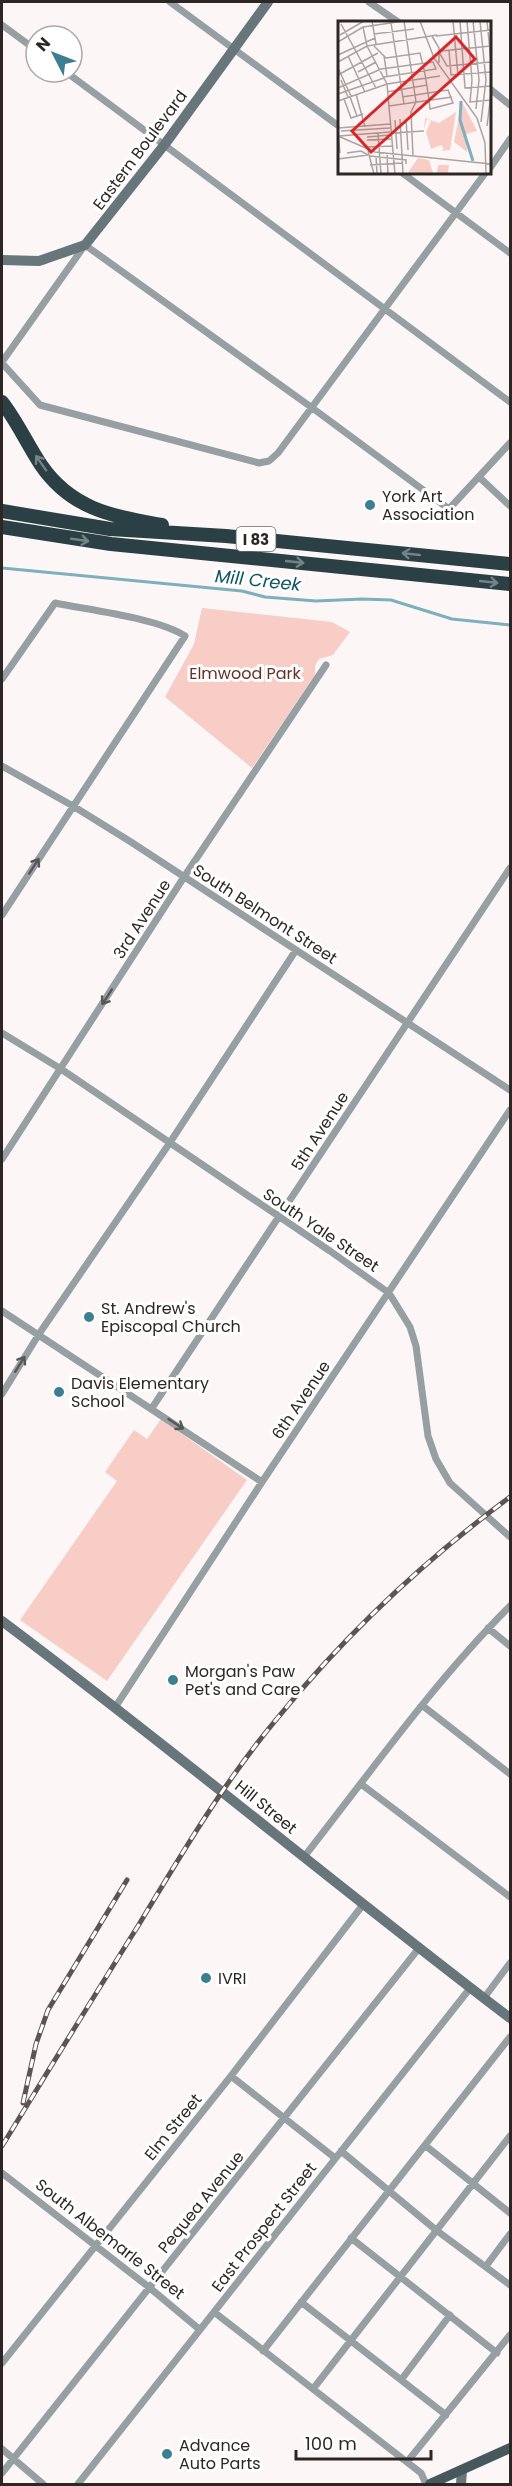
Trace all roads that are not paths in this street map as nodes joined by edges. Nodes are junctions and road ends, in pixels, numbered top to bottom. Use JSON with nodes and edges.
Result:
{"nodes":[{"id":1,"x":170,"y":2,"type":"edge"},
{"id":2,"x":268,"y":2,"type":"edge"},
{"id":3,"x":369,"y":2,"type":"edge"},
{"id":4,"x":397,"y":21,"type":"edge"},
{"id":5,"x":2,"y":24,"type":"edge"},
{"id":6,"x":24,"y":41,"type":"edge"},
{"id":7,"x":234,"y":49,"type":"junction"},
{"id":8,"x":82,"y":84,"type":"edge"},
{"id":9,"x":491,"y":91,"type":"edge"},
{"id":10,"x":510,"y":105,"type":"edge"},
{"id":11,"x":338,"y":126,"type":"edge"},
{"id":12,"x":510,"y":139,"type":"edge"},
{"id":13,"x":165,"y":144,"type":"junction"},
{"id":14,"x":491,"y":165,"type":"edge"},
{"id":15,"x":404,"y":174,"type":"edge"},
{"id":16,"x":485,"y":174,"type":"edge"},
{"id":17,"x":456,"y":213,"type":"junction"},
{"id":18,"x":85,"y":245,"type":"junction"},
{"id":19,"x":510,"y":253,"type":"edge"},
{"id":20,"x":2,"y":260,"type":"edge"},
{"id":21,"x":384,"y":309,"type":"junction"},
{"id":22,"x":2,"y":363,"type":"edge"},
{"id":23,"x":2,"y":402,"type":"edge"},
{"id":24,"x":510,"y":402,"type":"edge"},
{"id":25,"x":311,"y":407,"type":"junction"},
{"id":26,"x":510,"y":443,"type":"edge"},
{"id":27,"x":479,"y":477,"type":"junction"},
{"id":28,"x":510,"y":506,"type":"edge"},
{"id":29,"x":2,"y":511,"type":"edge"},
{"id":30,"x":2,"y":529,"type":"edge"},
{"id":31,"x":226,"y":536,"type":"junction"},
{"id":32,"x":510,"y":564,"type":"edge"},
{"id":33,"x":510,"y":584,"type":"edge"},
{"id":34,"x":326,"y":665,"type":"dead end"},
{"id":35,"x":2,"y":679,"type":"edge"},
{"id":36,"x":2,"y":766,"type":"edge"},
{"id":37,"x":73,"y":806,"type":"junction"},
{"id":38,"x":510,"y":868,"type":"edge"},
{"id":39,"x":184,"y":877,"type":"junction"},
{"id":40,"x":2,"y":915,"type":"edge"},
{"id":41,"x":296,"y":950,"type":"junction"},
{"id":42,"x":408,"y":1022,"type":"junction"},
{"id":43,"x":2,"y":1033,"type":"edge"},
{"id":44,"x":61,"y":1070,"type":"junction"},
{"id":45,"x":510,"y":1090,"type":"edge"},
{"id":46,"x":510,"y":1110,"type":"edge"},
{"id":47,"x":169,"y":1144,"type":"junction"},
{"id":48,"x":2,"y":1159,"type":"edge"},
{"id":49,"x":280,"y":1217,"type":"junction"},
{"id":50,"x":389,"y":1293,"type":"junction"},
{"id":51,"x":2,"y":1311,"type":"edge"},
{"id":52,"x":39,"y":1335,"type":"junction"},
{"id":53,"x":2,"y":1394,"type":"edge"},
{"id":54,"x":152,"y":1408,"type":"junction"},
{"id":55,"x":262,"y":1482,"type":"junction"},
{"id":56,"x":510,"y":1537,"type":"edge"},
{"id":57,"x":510,"y":1606,"type":"edge"},
{"id":58,"x":2,"y":1620,"type":"edge"},
{"id":59,"x":488,"y":1628,"type":"junction"},
{"id":60,"x":510,"y":1646,"type":"edge"},
{"id":61,"x":116,"y":1706,"type":"junction"},
{"id":62,"x":423,"y":1706,"type":"junction"},
{"id":63,"x":510,"y":1774,"type":"edge"},
{"id":64,"x":361,"y":1784,"type":"junction"},
{"id":65,"x":304,"y":1857,"type":"junction"},
{"id":66,"x":510,"y":1897,"type":"edge"},
{"id":67,"x":363,"y":1906,"type":"junction"},
{"id":68,"x":419,"y":1948,"type":"junction"},
{"id":69,"x":510,"y":1964,"type":"edge"},
{"id":70,"x":471,"y":1987,"type":"junction"},
{"id":71,"x":484,"y":1998,"type":"junction"},
{"id":72,"x":510,"y":2018,"type":"edge"},
{"id":73,"x":510,"y":2037,"type":"edge"},
{"id":74,"x":231,"y":2076,"type":"junction"},
{"id":75,"x":285,"y":2118,"type":"junction"},
{"id":76,"x":510,"y":2136,"type":"edge"},
{"id":77,"x":426,"y":2146,"type":"junction"},
{"id":78,"x":341,"y":2151,"type":"junction"},
{"id":79,"x":335,"y":2158,"type":"junction"},
{"id":80,"x":2,"y":2173,"type":"edge"},
{"id":81,"x":473,"y":2184,"type":"junction"},
{"id":82,"x":390,"y":2191,"type":"junction"},
{"id":83,"x":510,"y":2213,"type":"edge"},
{"id":84,"x":436,"y":2230,"type":"junction"},
{"id":85,"x":510,"y":2234,"type":"edge"},
{"id":86,"x":351,"y":2238,"type":"junction"},
{"id":87,"x":95,"y":2247,"type":"junction"},
{"id":88,"x":486,"y":2266,"type":"junction"},
{"id":89,"x":400,"y":2277,"type":"junction"},
{"id":90,"x":510,"y":2285,"type":"edge"},
{"id":91,"x":150,"y":2288,"type":"junction"},
{"id":92,"x":301,"y":2302,"type":"junction"},
{"id":93,"x":214,"y":2312,"type":"junction"},
{"id":94,"x":450,"y":2315,"type":"junction"},
{"id":95,"x":199,"y":2329,"type":"junction"},
{"id":96,"x":510,"y":2335,"type":"edge"},
{"id":97,"x":350,"y":2340,"type":"junction"},
{"id":98,"x":263,"y":2351,"type":"junction"},
{"id":99,"x":496,"y":2353,"type":"junction"},
{"id":100,"x":2,"y":2364,"type":"edge"},
{"id":101,"x":402,"y":2380,"type":"junction"},
{"id":102,"x":313,"y":2389,"type":"junction"},
{"id":103,"x":447,"y":2415,"type":"junction"},
{"id":104,"x":510,"y":2448,"type":"edge"},
{"id":105,"x":2,"y":2449,"type":"edge"},
{"id":106,"x":13,"y":2458,"type":"junction"},
{"id":107,"x":407,"y":2462,"type":"junction"},
{"id":108,"x":462,"y":2470,"type":"junction"},
{"id":109,"x":2,"y":2473,"type":"edge"},
{"id":110,"x":43,"y":2484,"type":"edge"},
{"id":111,"x":78,"y":2484,"type":"edge"},
{"id":112,"x":428,"y":2484,"type":"edge"},
{"id":113,"x":461,"y":2484,"type":"edge"}],
"edges":[{"from":1,"to":7,"type":"street"},
{"from":2,"to":7,"type":"main road","name":"Eastern Boulevard"},
{"from":3,"to":4,"type":"street"},
{"from":5,"to":6,"type":"street"},
{"from":7,"to":11,"type":"street"},
{"from":7,"to":13,"type":"main road","name":"Eastern Boulevard"},
{"from":8,"to":13,"type":"street"},
{"from":9,"to":10,"type":"street"},
{"from":12,"to":14,"type":"street"},
{"from":13,"to":18,"type":"main road","name":"Eastern Boulevard"},
{"from":13,"to":21,"type":"street"},
{"from":15,"to":17,"type":"street"},
{"from":16,"to":17,"type":"street"},
{"from":17,"to":19,"type":"street"},
{"from":17,"to":21,"type":"street"},
{"from":18,"to":20,"type":"main road"},
{"from":18,"to":22,"type":"street"},
{"from":18,"to":25,"type":"street"},
{"from":21,"to":24,"type":"street"},
{"from":21,"to":25,"type":"street"},
{"from":22,"to":25,"type":"street"},
{"from":31,"to":23,"type":"highway","one_way":true},
{"from":25,"to":27,"type":"street"},
{"from":26,"to":27,"type":"street"},
{"from":27,"to":28,"type":"street"},
{"from":29,"to":31,"type":"highway","number":"I 83"},
{"from":30,"to":33,"type":"highway","number":"I 83","one_way":true},
{"from":32,"to":31,"type":"highway","number":"I 83","one_way":true},
{"from":34,"to":39,"type":"street","name":"3rd Avenue"},
{"from":35,"to":37,"type":"street"},
{"from":36,"to":37,"type":"street","name":"South Belmont Street"},
{"from":37,"to":39,"type":"street","name":"South Belmont Street"},
{"from":40,"to":37,"type":"street","one_way":true},
{"from":38,"to":42,"type":"street","name":"5th Avenue"},
{"from":39,"to":41,"type":"street","name":"South Belmont Street"},
{"from":39,"to":44,"type":"street","name":"3rd Avenue","one_way":true},
{"from":41,"to":42,"type":"street","name":"South Belmont Street"},
{"from":41,"to":47,"type":"street"},
{"from":42,"to":45,"type":"street","name":"South Belmont Street"},
{"from":42,"to":49,"type":"street","name":"5th Avenue"},
{"from":43,"to":44,"type":"street","name":"South Yale Street"},
{"from":44,"to":47,"type":"street","name":"South Yale Street"},
{"from":44,"to":48,"type":"street","name":"3rd Avenue"},
{"from":46,"to":50,"type":"street","name":"6th Avenue"},
{"from":47,"to":49,"type":"street","name":"South Yale Street"},
{"from":47,"to":52,"type":"street"},
{"from":49,"to":50,"type":"street","name":"South Yale Street"},
{"from":49,"to":54,"type":"street","name":"5th Avenue"},
{"from":50,"to":55,"type":"street","name":"6th Avenue"},
{"from":50,"to":56,"type":"street","name":"South Yale Street"},
{"from":51,"to":52,"type":"street"},
{"from":53,"to":52,"type":"street","one_way":true},
{"from":52,"to":54,"type":"street"},
{"from":54,"to":55,"type":"street","one_way":true},
{"from":55,"to":61,"type":"street","name":"6th Avenue"},
{"from":57,"to":59,"type":"street"},
{"from":58,"to":61,"type":"main road","name":"Hill Street"},
{"from":59,"to":60,"type":"street"},
{"from":59,"to":62,"type":"street"},
{"from":61,"to":65,"type":"main road","name":"Hill Street"},
{"from":62,"to":63,"type":"street"},
{"from":62,"to":64,"type":"street"},
{"from":64,"to":65,"type":"street"},
{"from":64,"to":66,"type":"street"},
{"from":65,"to":67,"type":"main road","name":"Hill Street"},
{"from":67,"to":68,"type":"main road","name":"Hill Street"},
{"from":67,"to":74,"type":"street","name":"Elm Street"},
{"from":68,"to":70,"type":"main road","name":"Hill Street"},
{"from":68,"to":75,"type":"street","name":"Pequea Avenue"},
{"from":69,"to":71,"type":"street"},
{"from":70,"to":71,"type":"main road","name":"Hill Street"},
{"from":70,"to":78,"type":"street","name":"East Prospect Street"},
{"from":71,"to":72,"type":"main road","name":"Hill Street"},
{"from":73,"to":77,"type":"street"},
{"from":74,"to":75,"type":"street"},
{"from":74,"to":87,"type":"street","name":"Elm Street"},
{"from":75,"to":79,"type":"street"},
{"from":75,"to":91,"type":"street","name":"Pequea Avenue"},
{"from":76,"to":81,"type":"street"},
{"from":77,"to":81,"type":"street"},
{"from":77,"to":82,"type":"street"},
{"from":78,"to":79,"type":"street","name":"East Prospect Street"},
{"from":78,"to":82,"type":"street"},
{"from":79,"to":93,"type":"street","name":"East Prospect Street"},
{"from":80,"to":87,"type":"street","name":"South Albemarle Street"},
{"from":81,"to":83,"type":"street"},
{"from":81,"to":84,"type":"street"},
{"from":82,"to":84,"type":"street"},
{"from":82,"to":86,"type":"street"},
{"from":84,"to":88,"type":"street"},
{"from":84,"to":89,"type":"street"},
{"from":85,"to":88,"type":"street"},
{"from":86,"to":89,"type":"street"},
{"from":86,"to":92,"type":"street"},
{"from":87,"to":91,"type":"street","name":"South Albemarle Street"},
{"from":87,"to":100,"type":"street","name":"Elm Street"},
{"from":88,"to":90,"type":"street"},
{"from":89,"to":94,"type":"street"},
{"from":89,"to":97,"type":"street"},
{"from":91,"to":95,"type":"street","name":"South Albemarle Street"},
{"from":91,"to":106,"type":"street","name":"Pequea Avenue"},
{"from":92,"to":97,"type":"street"},
{"from":92,"to":98,"type":"street"},
{"from":93,"to":95,"type":"street","name":"East Prospect Street"},
{"from":93,"to":98,"type":"street"},
{"from":94,"to":99,"type":"street"},
{"from":94,"to":101,"type":"street"},
{"from":95,"to":111,"type":"street","name":"East Prospect Street"},
{"from":96,"to":99,"type":"street"},
{"from":97,"to":101,"type":"street"},
{"from":97,"to":102,"type":"street"},
{"from":98,"to":102,"type":"street"},
{"from":99,"to":103,"type":"street"},
{"from":101,"to":103,"type":"street"},
{"from":102,"to":107,"type":"street"},
{"from":103,"to":107,"type":"street"},
{"from":104,"to":108,"type":"main road"},
{"from":105,"to":106,"type":"street"},
{"from":106,"to":109,"type":"street","name":"Pequea Avenue"},
{"from":106,"to":110,"type":"street"},
{"from":107,"to":112,"type":"street"},
{"from":108,"to":112,"type":"main road"},
{"from":108,"to":113,"type":"main road"}]}
